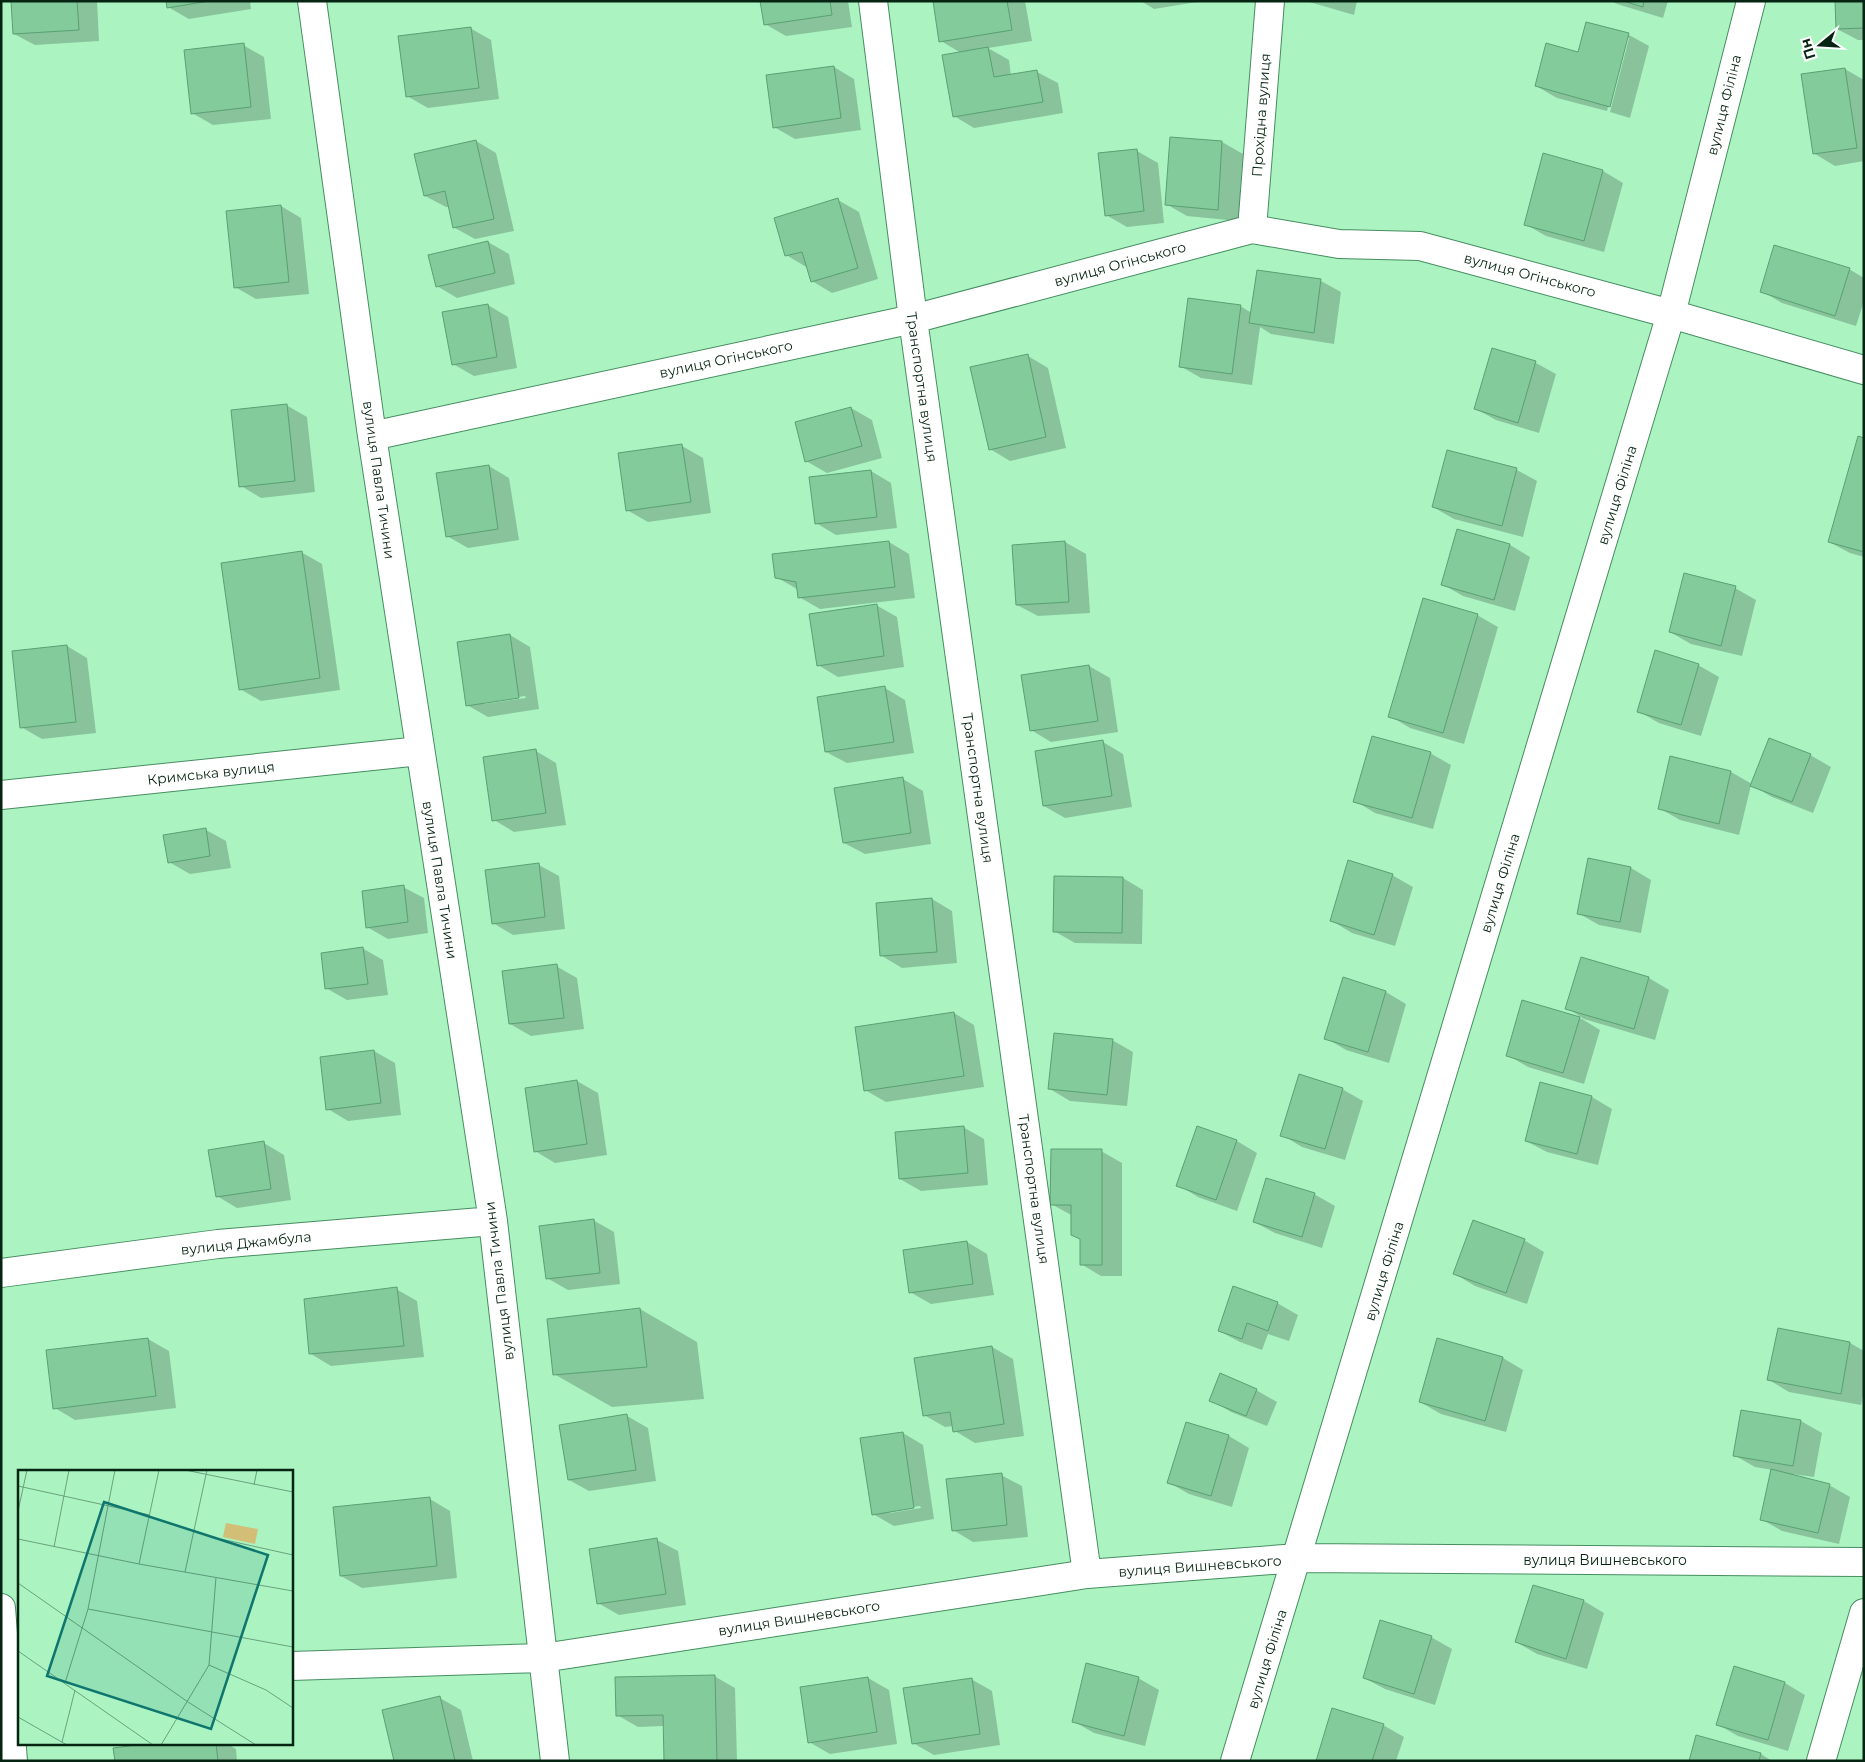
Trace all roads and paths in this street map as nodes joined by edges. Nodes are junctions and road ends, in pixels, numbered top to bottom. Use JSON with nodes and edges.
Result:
{"nodes":[{"id":1,"x":312,"y":1,"type":"edge"},
{"id":2,"x":872,"y":1,"type":"edge"},
{"id":3,"x":1270,"y":1,"type":"edge"},
{"id":4,"x":1751,"y":1,"type":"edge"},
{"id":5,"x":1252,"y":229,"type":"junction"},
{"id":6,"x":1671,"y":314,"type":"junction"},
{"id":7,"x":913,"y":319,"type":"junction"},
{"id":8,"x":1864,"y":370,"type":"edge"},
{"id":9,"x":372,"y":436,"type":"junction"},
{"id":10,"x":420,"y":751,"type":"junction"},
{"id":11,"x":1,"y":795,"type":"edge"},
{"id":12,"x":492,"y":1221,"type":"junction"},
{"id":13,"x":1,"y":1273,"type":"edge"},
{"id":14,"x":1298,"y":1558,"type":"junction"},
{"id":15,"x":1864,"y":1562,"type":"edge"},
{"id":16,"x":1087,"y":1574,"type":"junction"},
{"id":17,"x":1,"y":1608,"type":"edge"},
{"id":18,"x":1864,"y":1613,"type":"edge"},
{"id":19,"x":543,"y":1658,"type":"junction"},
{"id":20,"x":292,"y":1666,"type":"edge"},
{"id":21,"x":9,"y":1698,"type":"edge"},
{"id":22,"x":13,"y":1761,"type":"edge"},
{"id":23,"x":556,"y":1761,"type":"edge"},
{"id":24,"x":1235,"y":1761,"type":"edge"},
{"id":25,"x":1821,"y":1761,"type":"edge"}],
"edges":[{"from":1,"to":9,"type":"street","name":"вулиця Павла Тичини"},
{"from":2,"to":7,"type":"street","name":"Транспортна вулиця"},
{"from":3,"to":5,"type":"street","name":"Прохідна вулиця"},
{"from":4,"to":6,"type":"street","name":"вулиця Філіна"},
{"from":5,"to":6,"type":"street","name":"вулиця Огінського"},
{"from":5,"to":7,"type":"street","name":"вулиця Огінського"},
{"from":6,"to":8,"type":"street","name":"вулиця Огінського"},
{"from":6,"to":14,"type":"street","name":"вулиця Філіна"},
{"from":7,"to":9,"type":"street","name":"вулиця Огінського"},
{"from":7,"to":16,"type":"street","name":"Транспортна вулиця"},
{"from":9,"to":10,"type":"street","name":"вулиця Павла Тичини"},
{"from":10,"to":11,"type":"street","name":"Кримська вулиця"},
{"from":10,"to":12,"type":"street","name":"вулиця Павла Тичини"},
{"from":12,"to":13,"type":"street","name":"вулиця Джамбула"},
{"from":12,"to":19,"type":"street","name":"вулиця Павла Тичини"},
{"from":14,"to":15,"type":"street","name":"вулиця Вишневського"},
{"from":14,"to":16,"type":"street","name":"вулиця Вишневського"},
{"from":14,"to":24,"type":"street","name":"вулиця Філіна"},
{"from":16,"to":19,"type":"street","name":"вулиця Вишневського"},
{"from":17,"to":21,"type":"street"},
{"from":18,"to":25,"type":"street"},
{"from":19,"to":20,"type":"street","name":"вулиця Вишневського"},
{"from":19,"to":23,"type":"street","name":"вулиця Павла Тичини"},
{"from":21,"to":22,"type":"street"}]}
